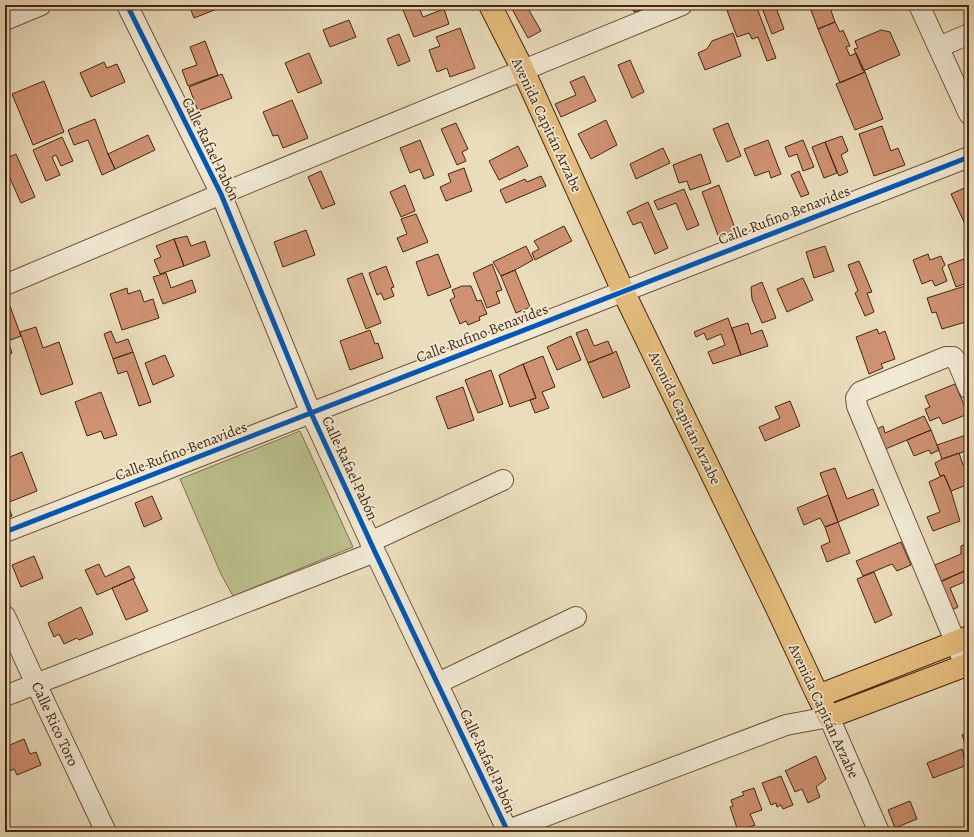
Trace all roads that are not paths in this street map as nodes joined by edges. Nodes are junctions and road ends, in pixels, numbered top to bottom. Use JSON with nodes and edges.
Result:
{"nodes":[{"id":1,"x":41,"y":5,"type":"edge"},
{"id":2,"x":127,"y":5,"type":"edge"},
{"id":3,"x":490,"y":5,"type":"edge"},
{"id":4,"x":682,"y":5,"type":"edge"},
{"id":5,"x":919,"y":5,"type":"edge"},
{"id":6,"x":5,"y":20,"type":"edge"},
{"id":7,"x":969,"y":34,"type":"edge"},
{"id":8,"x":939,"y":47,"type":"junction"},
{"id":9,"x":523,"y":70,"type":"junction"},
{"id":10,"x":969,"y":114,"type":"edge"},
{"id":11,"x":969,"y":157,"type":"edge"},
{"id":12,"x":221,"y":194,"type":"junction"},
{"id":13,"x":5,"y":285,"type":"edge"},
{"id":14,"x":623,"y":291,"type":"junction"},
{"id":15,"x":969,"y":389,"type":"edge"},
{"id":16,"x":311,"y":413,"type":"junction"},
{"id":17,"x":503,"y":480,"type":"dead end"},
{"id":18,"x":5,"y":532,"type":"edge"},
{"id":19,"x":373,"y":547,"type":"junction"},
{"id":20,"x":5,"y":616,"type":"edge"},
{"id":21,"x":576,"y":617,"type":"dead end"},
{"id":22,"x":963,"y":640,"type":"edge"},
{"id":23,"x":967,"y":664,"type":"edge"},
{"id":24,"x":438,"y":683,"type":"junction"},
{"id":25,"x":36,"y":684,"type":"junction"},
{"id":26,"x":5,"y":696,"type":"edge"},
{"id":27,"x":818,"y":696,"type":"junction"},
{"id":28,"x":829,"y":716,"type":"junction"},
{"id":29,"x":786,"y":725,"type":"junction"},
{"id":30,"x":505,"y":831,"type":"edge"},
{"id":31,"x":106,"y":832,"type":"edge"},
{"id":32,"x":879,"y":832,"type":"edge"}],
"edges":[{"from":1,"to":6,"type":"street"},
{"from":2,"to":12,"type":"street","name":"Calle Rafael Pabón"},
{"from":3,"to":9,"type":"main road","name":"Avenida Capitán Arzabe"},
{"from":4,"to":9,"type":"street"},
{"from":5,"to":8,"type":"street"},
{"from":7,"to":8,"type":"street"},
{"from":8,"to":10,"type":"street"},
{"from":9,"to":12,"type":"street"},
{"from":9,"to":14,"type":"main road","name":"Avenida Capitán Arzabe"},
{"from":11,"to":14,"type":"street","name":"Calle Rufino Benavides"},
{"from":12,"to":13,"type":"street"},
{"from":12,"to":16,"type":"street","name":"Calle Rafael Pabón"},
{"from":14,"to":16,"type":"street","name":"Calle Rufino Benavides"},
{"from":14,"to":27,"type":"main road","name":"Avenida Capitán Arzabe"},
{"from":15,"to":22,"type":"street"},
{"from":16,"to":18,"type":"street","name":"Calle Rufino Benavides"},
{"from":16,"to":19,"type":"street","name":"Calle Rafael Pabón"},
{"from":17,"to":19,"type":"street"},
{"from":19,"to":24,"type":"street","name":"Calle Rafael Pabón"},
{"from":19,"to":25,"type":"street"},
{"from":20,"to":25,"type":"street","name":"Calle Rico Toro"},
{"from":21,"to":24,"type":"street"},
{"from":22,"to":23,"type":"street"},
{"from":22,"to":27,"type":"main road"},
{"from":23,"to":28,"type":"main road"},
{"from":24,"to":30,"type":"street","name":"Calle Rafael Pabón"},
{"from":25,"to":26,"type":"street"},
{"from":25,"to":31,"type":"street","name":"Calle Rico Toro"},
{"from":27,"to":28,"type":"main road","name":"Avenida Capitán Arzabe"},
{"from":27,"to":29,"type":"street"},
{"from":28,"to":29,"type":"street"},
{"from":28,"to":32,"type":"street","name":"Avenida Capitán Arzabe"},
{"from":29,"to":30,"type":"street"}]}
